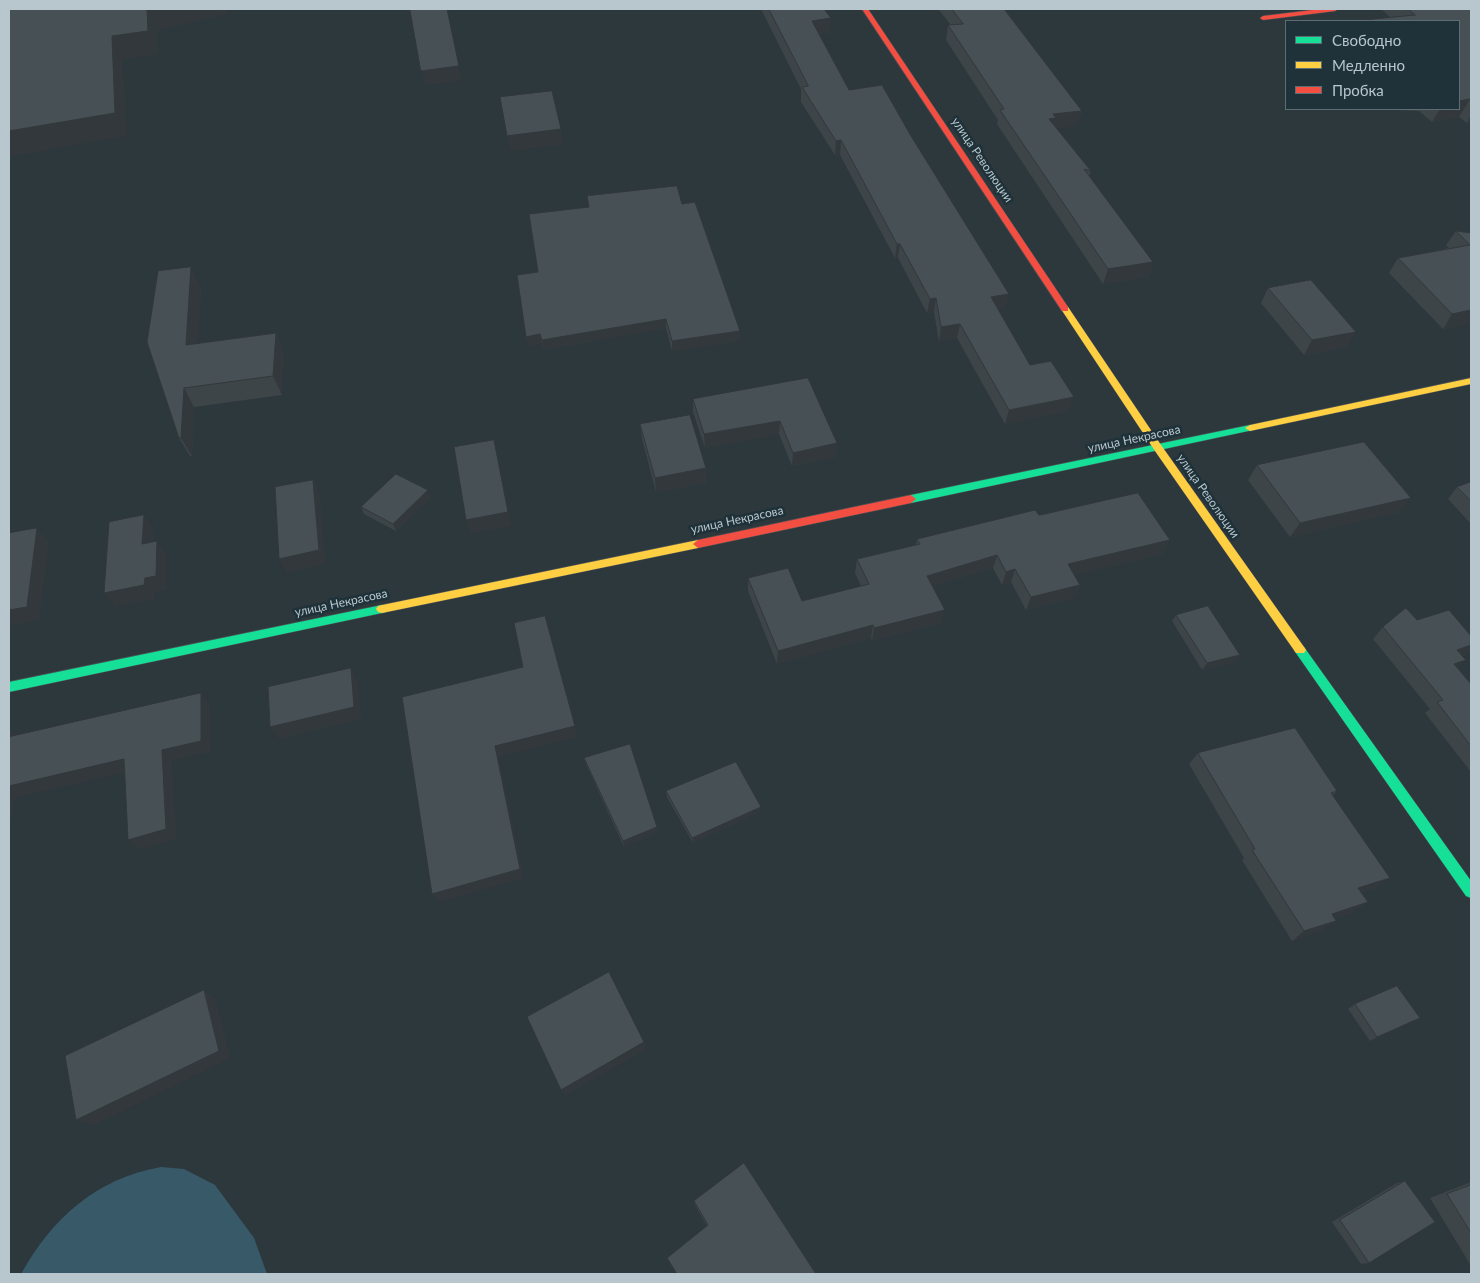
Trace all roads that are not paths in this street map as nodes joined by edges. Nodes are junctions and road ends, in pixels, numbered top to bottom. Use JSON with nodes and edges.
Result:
{"nodes":[{"id":1,"x":865,"y":9,"type":"edge"},
{"id":2,"x":1335,"y":9,"type":"edge"},
{"id":3,"x":1262,"y":18,"type":"dead end"},
{"id":4,"x":1471,"y":380,"type":"edge"},
{"id":5,"x":1158,"y":448,"type":"junction"},
{"id":6,"x":9,"y":687,"type":"edge"},
{"id":7,"x":1471,"y":892,"type":"edge"}],
"edges":[{"from":1,"to":5,"type":"street","name":"улица Революции"},
{"from":2,"to":3,"type":"street"},
{"from":4,"to":5,"type":"street","name":"улица Некрасова"},
{"from":5,"to":6,"type":"street","name":"улица Некрасова"},
{"from":5,"to":7,"type":"street","name":"улица Революции"}]}
